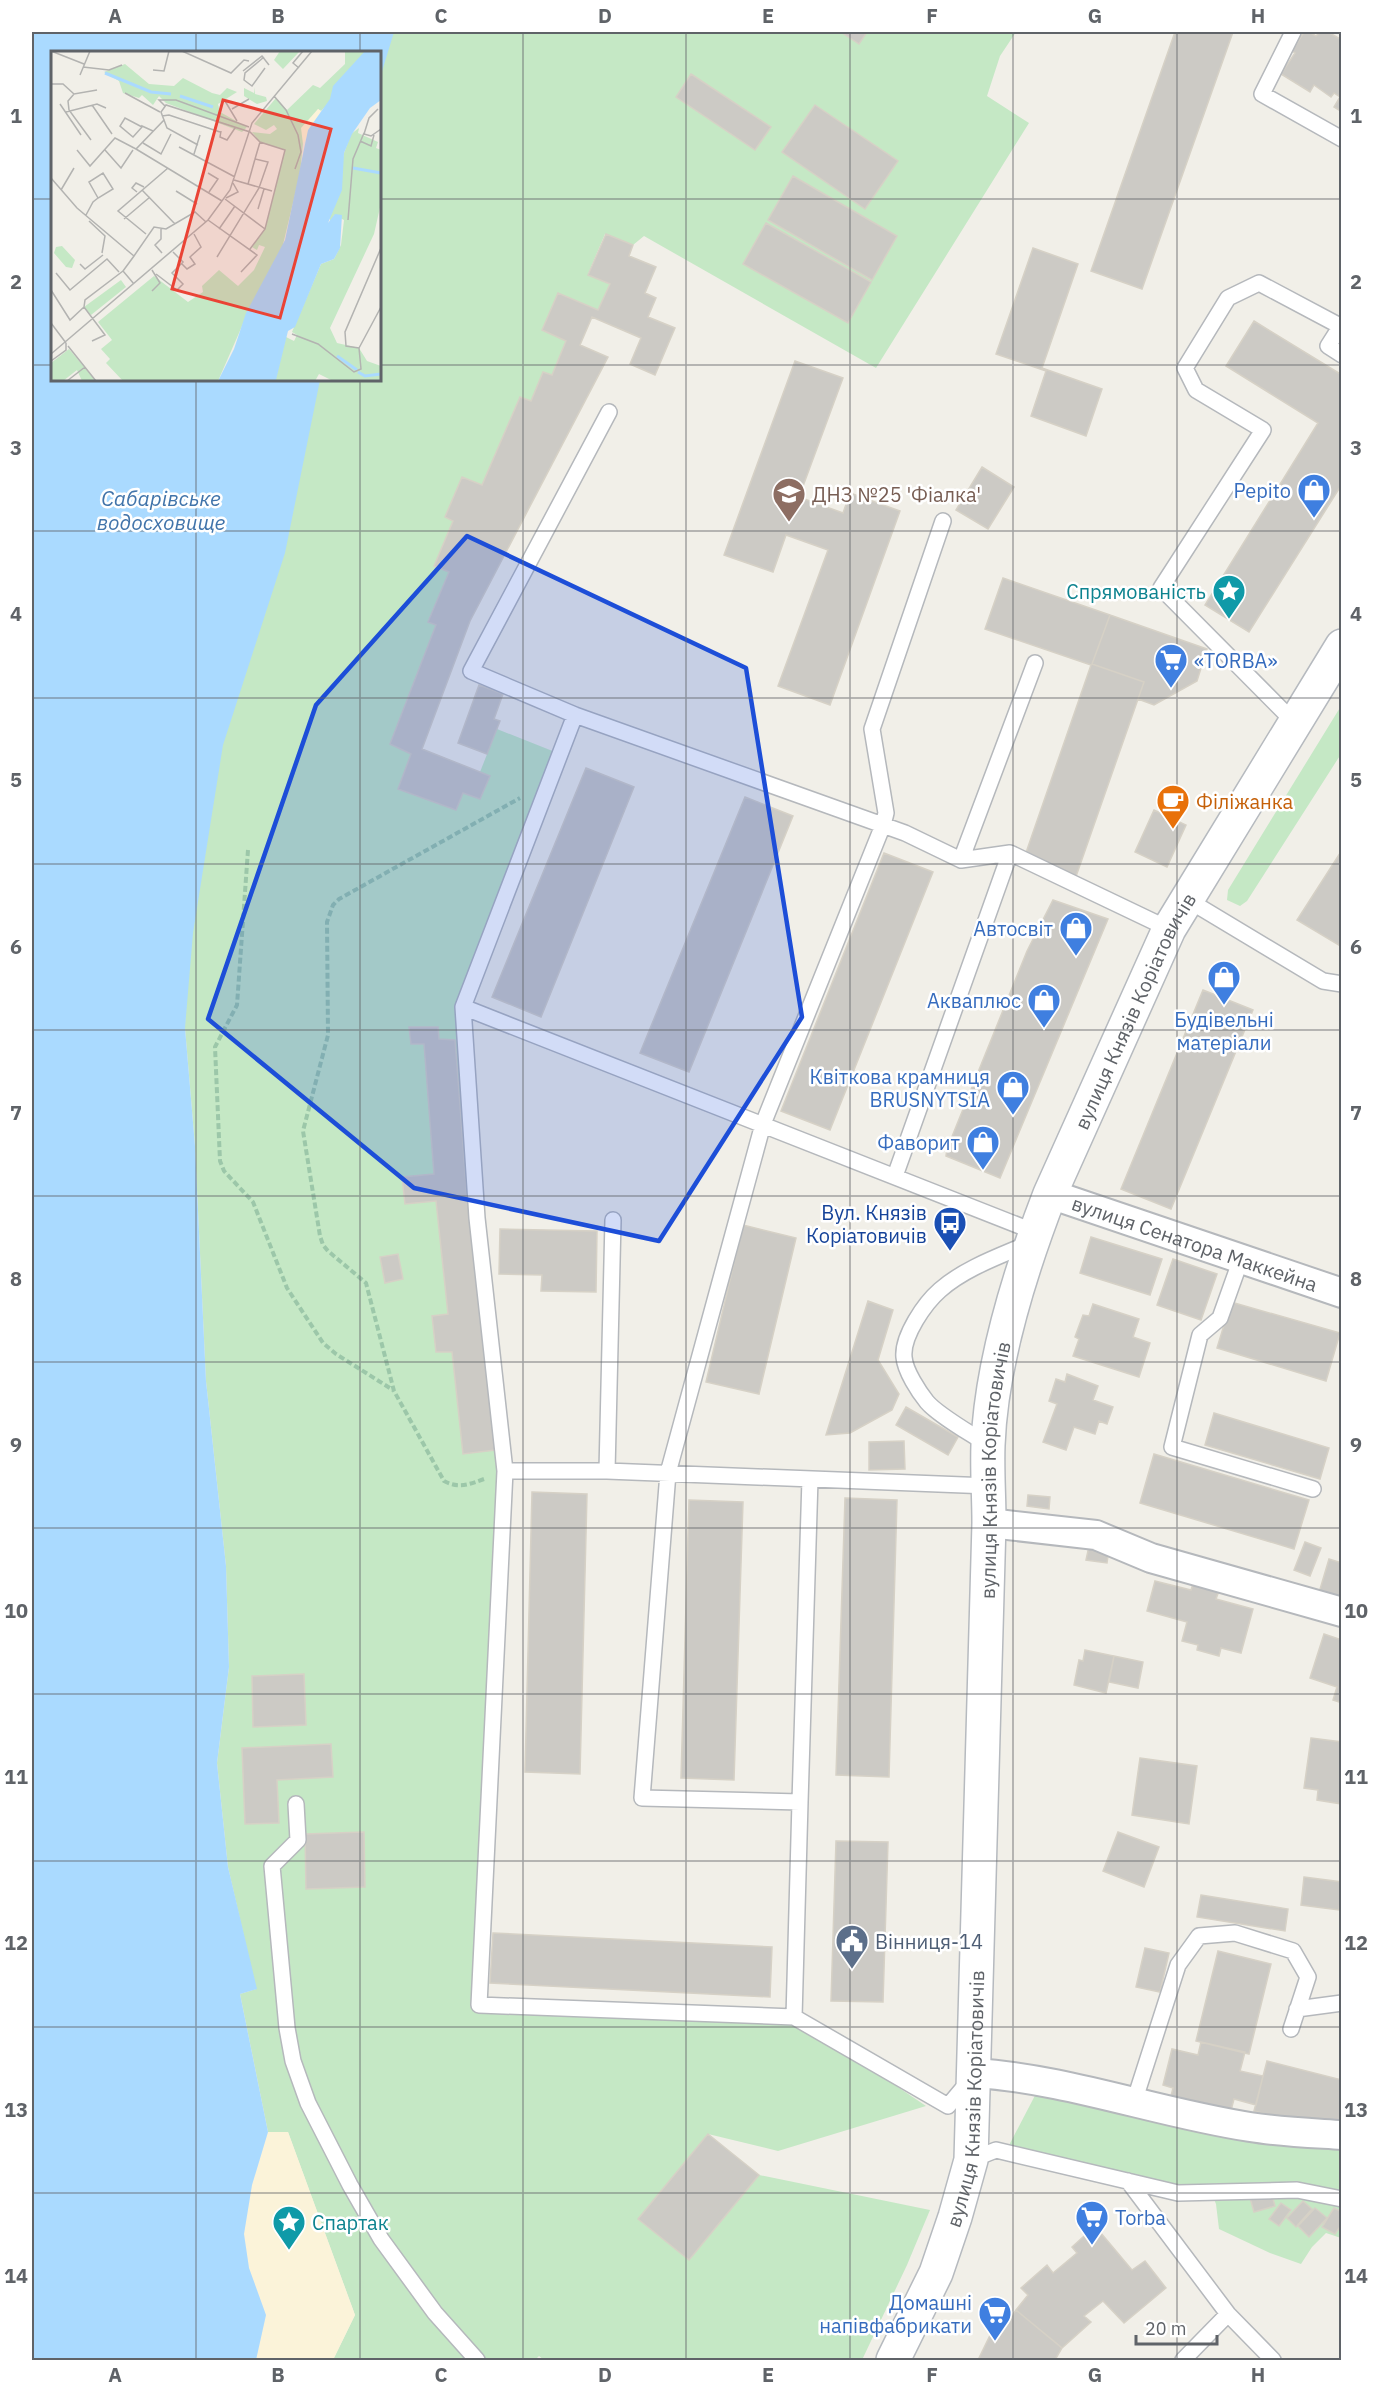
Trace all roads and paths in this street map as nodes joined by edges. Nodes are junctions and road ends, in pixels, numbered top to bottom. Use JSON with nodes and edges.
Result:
{"nodes":[{"id":1,"x":1293,"y":32,"type":"edge"},
{"id":2,"x":1341,"y":139,"type":"edge"},
{"id":3,"x":1341,"y":325,"type":"edge"},
{"id":4,"x":1341,"y":355,"type":"edge"},
{"id":5,"x":609,"y":412,"type":"dead end"},
{"id":6,"x":944,"y":521,"type":"dead end"},
{"id":7,"x":1341,"y":646,"type":"edge"},
{"id":8,"x":1035,"y":663,"type":"dead end"},
{"id":9,"x":575,"y":715,"type":"junction"},
{"id":10,"x":1294,"y":722,"type":"junction"},
{"id":11,"x":549,"y":782,"type":"junction"},
{"id":12,"x":883,"y":825,"type":"junction"},
{"id":13,"x":248,"y":850,"type":"dead end"},
{"id":14,"x":1010,"y":853,"type":"junction"},
{"id":15,"x":961,"y":860,"type":"junction"},
{"id":16,"x":1188,"y":900,"type":"junction"},
{"id":17,"x":1169,"y":929,"type":"junction"},
{"id":18,"x":1341,"y":984,"type":"edge"},
{"id":19,"x":463,"y":1007,"type":"junction"},
{"id":20,"x":763,"y":1124,"type":"junction"},
{"id":21,"x":895,"y":1176,"type":"junction"},
{"id":22,"x":1050,"y":1194,"type":"junction"},
{"id":23,"x":613,"y":1220,"type":"dead end"},
{"id":24,"x":1034,"y":1237,"type":"junction"},
{"id":25,"x":1241,"y":1259,"type":"junction"},
{"id":26,"x":1341,"y":1293,"type":"edge"},
{"id":27,"x":394,"y":1391,"type":"junction"},
{"id":28,"x":988,"y":1445,"type":"junction"},
{"id":29,"x":505,"y":1471,"type":"junction"},
{"id":30,"x":607,"y":1471,"type":"junction"},
{"id":31,"x":668,"y":1473,"type":"junction"},
{"id":32,"x":810,"y":1479,"type":"junction"},
{"id":33,"x":989,"y":1486,"type":"junction"},
{"id":34,"x":1313,"y":1489,"type":"dead end"},
{"id":35,"x":989,"y":1523,"type":"junction"},
{"id":36,"x":1341,"y":1612,"type":"edge"},
{"id":37,"x":800,"y":1802,"type":"junction"},
{"id":38,"x":296,"y":1804,"type":"dead end"},
{"id":39,"x":1341,"y":2003,"type":"edge"},
{"id":40,"x":1297,"y":2009,"type":"junction"},
{"id":41,"x":794,"y":2017,"type":"junction"},
{"id":42,"x":1291,"y":2029,"type":"dead end"},
{"id":43,"x":975,"y":2073,"type":"junction"},
{"id":44,"x":1134,"y":2102,"type":"junction"},
{"id":45,"x":1341,"y":2135,"type":"edge"},
{"id":46,"x":971,"y":2160,"type":"junction"},
{"id":47,"x":1128,"y":2181,"type":"junction"},
{"id":48,"x":1341,"y":2199,"type":"edge"},
{"id":49,"x":1228,"y":2314,"type":"junction"},
{"id":50,"x":477,"y":2361,"type":"edge"},
{"id":51,"x":893,"y":2361,"type":"edge"},
{"id":52,"x":1183,"y":2361,"type":"edge"},
{"id":53,"x":1273,"y":2361,"type":"edge"}],
"edges":[{"from":1,"to":2,"type":"lane"},
{"from":3,"to":4,"type":"lane"},
{"from":3,"to":10,"type":"lane"},
{"from":5,"to":9,"type":"lane"},
{"from":6,"to":12,"type":"lane"},
{"from":7,"to":10,"type":"main road","name":"вулиця Князів Коріатовичів"},
{"from":8,"to":15,"type":"lane"},
{"from":9,"to":11,"type":"lane"},
{"from":9,"to":12,"type":"lane"},
{"from":10,"to":16,"type":"main road","name":"вулиця Князів Коріатовичів"},
{"from":11,"to":19,"type":"lane"},
{"from":11,"to":27,"type":"path"},
{"from":12,"to":15,"type":"lane"},
{"from":12,"to":20,"type":"lane"},
{"from":13,"to":27,"type":"path"},
{"from":14,"to":15,"type":"lane"},
{"from":14,"to":17,"type":"lane"},
{"from":14,"to":21,"type":"lane"},
{"from":16,"to":17,"type":"main road","name":"вулиця Князів Коріатовичів"},
{"from":16,"to":18,"type":"lane"},
{"from":17,"to":22,"type":"main road","name":"вулиця Князів Коріатовичів"},
{"from":19,"to":20,"type":"lane"},
{"from":19,"to":29,"type":"lane"},
{"from":20,"to":21,"type":"lane"},
{"from":20,"to":31,"type":"lane"},
{"from":21,"to":24,"type":"lane"},
{"from":22,"to":24,"type":"main road","name":"вулиця Князів Коріатовичів"},
{"from":22,"to":25,"type":"street","name":"вулиця Сенатора Маккейна"},
{"from":23,"to":30,"type":"lane"},
{"from":24,"to":28,"type":"main road","name":"вулиця Князів Коріатовичів"},
{"from":24,"to":28,"type":"lane"},
{"from":25,"to":26,"type":"street","name":"вулиця Сенатора Маккейна"},
{"from":25,"to":34,"type":"lane"},
{"from":27,"to":29,"type":"path"},
{"from":28,"to":33,"type":"main road","name":"вулиця Князів Коріатовичів"},
{"from":29,"to":30,"type":"lane"},
{"from":29,"to":41,"type":"lane"},
{"from":30,"to":31,"type":"lane"},
{"from":31,"to":32,"type":"lane"},
{"from":31,"to":37,"type":"lane"},
{"from":32,"to":33,"type":"lane"},
{"from":32,"to":37,"type":"lane"},
{"from":33,"to":35,"type":"main road","name":"вулиця Князів Коріатовичів"},
{"from":35,"to":36,"type":"street"},
{"from":35,"to":43,"type":"main road","name":"вулиця Князів Коріатовичів"},
{"from":37,"to":41,"type":"lane"},
{"from":38,"to":50,"type":"lane"},
{"from":39,"to":40,"type":"lane"},
{"from":40,"to":42,"type":"lane"},
{"from":40,"to":44,"type":"lane"},
{"from":41,"to":43,"type":"lane"},
{"from":43,"to":44,"type":"street"},
{"from":43,"to":46,"type":"main road","name":"вулиця Князів Коріатовичів"},
{"from":44,"to":45,"type":"street"},
{"from":46,"to":47,"type":"lane"},
{"from":46,"to":51,"type":"main road","name":"вулиця Князів Коріатовичів"},
{"from":47,"to":48,"type":"lane"},
{"from":47,"to":49,"type":"lane"},
{"from":49,"to":52,"type":"lane"},
{"from":49,"to":53,"type":"lane"}]}
